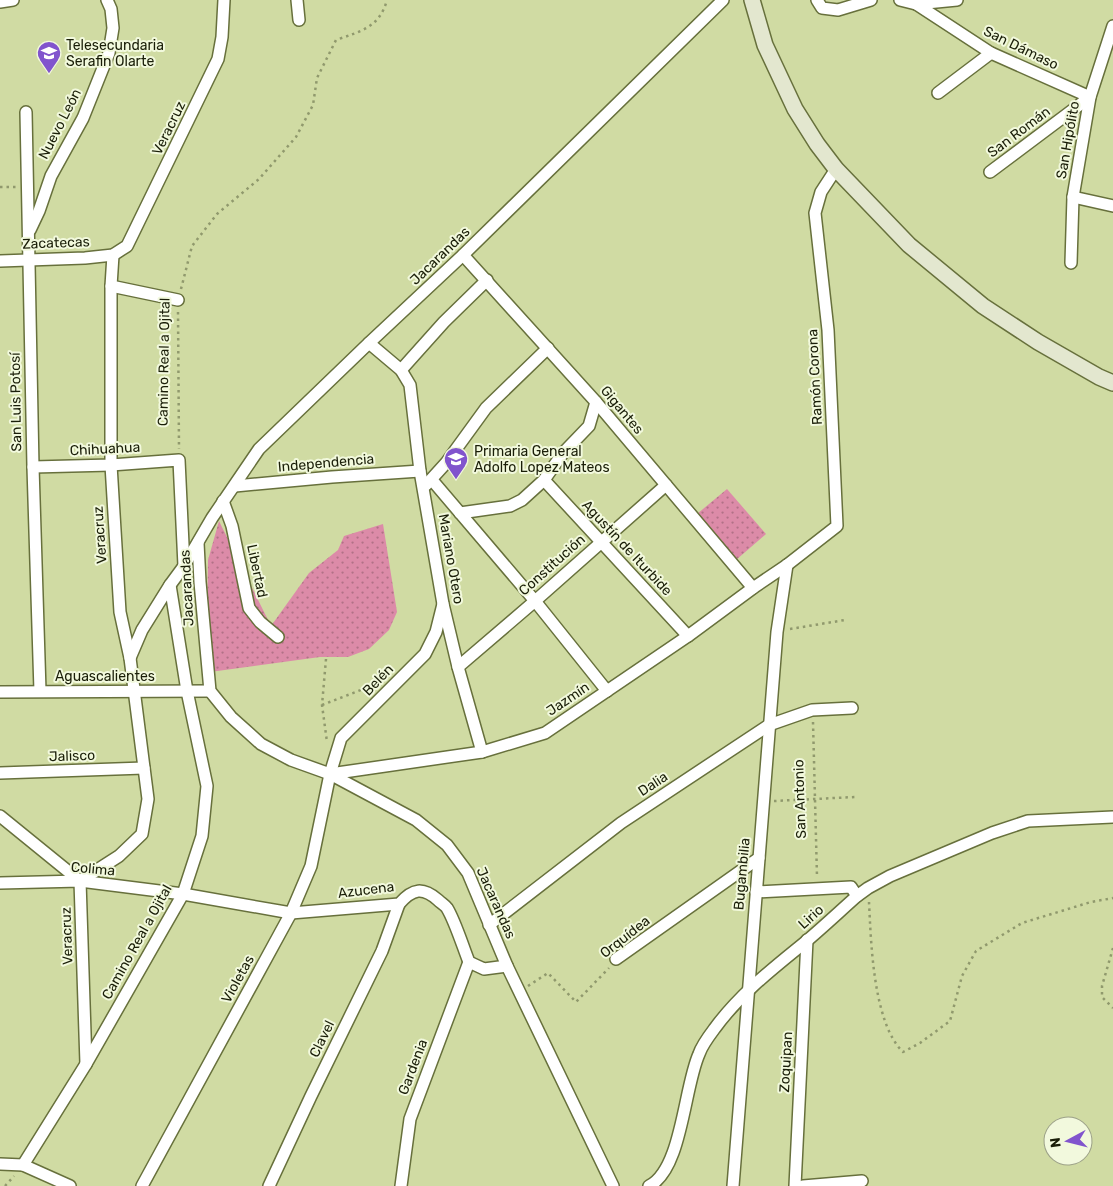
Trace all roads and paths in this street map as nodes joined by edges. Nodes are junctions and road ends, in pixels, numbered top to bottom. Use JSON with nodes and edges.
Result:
{"nodes":[{"id":1,"x":13,"y":0,"type":"edge"},
{"id":2,"x":107,"y":0,"type":"edge"},
{"id":3,"x":224,"y":0,"type":"edge"},
{"id":4,"x":297,"y":0,"type":"edge"},
{"id":5,"x":387,"y":0,"type":"edge"},
{"id":6,"x":723,"y":0,"type":"edge"},
{"id":7,"x":752,"y":0,"type":"edge"},
{"id":8,"x":817,"y":0,"type":"edge"},
{"id":9,"x":870,"y":0,"type":"edge"},
{"id":10,"x":900,"y":0,"type":"edge"},
{"id":11,"x":957,"y":0,"type":"edge"},
{"id":12,"x":0,"y":2,"type":"edge"},
{"id":13,"x":916,"y":2,"type":"edge"},
{"id":14,"x":299,"y":20,"type":"dead end"},
{"id":15,"x":1113,"y":26,"type":"edge"},
{"id":16,"x":991,"y":53,"type":"junction"},
{"id":17,"x":938,"y":93,"type":"dead end"},
{"id":18,"x":1090,"y":97,"type":"junction"},
{"id":19,"x":26,"y":112,"type":"dead end"},
{"id":20,"x":836,"y":169,"type":"junction"},
{"id":21,"x":990,"y":172,"type":"dead end"},
{"id":22,"x":0,"y":187,"type":"edge"},
{"id":23,"x":28,"y":187,"type":"junction"},
{"id":24,"x":1073,"y":197,"type":"junction"},
{"id":25,"x":1113,"y":206,"type":"edge"},
{"id":26,"x":29,"y":232,"type":"junction"},
{"id":27,"x":113,"y":255,"type":"junction"},
{"id":28,"x":464,"y":255,"type":"junction"},
{"id":29,"x":28,"y":259,"type":"junction"},
{"id":30,"x":0,"y":261,"type":"edge"},
{"id":31,"x":1071,"y":263,"type":"dead end"},
{"id":32,"x":487,"y":280,"type":"junction"},
{"id":33,"x":111,"y":286,"type":"junction"},
{"id":34,"x":178,"y":300,"type":"junction"},
{"id":35,"x":369,"y":343,"type":"junction"},
{"id":36,"x":548,"y":348,"type":"junction"},
{"id":37,"x":401,"y":370,"type":"junction"},
{"id":38,"x":1113,"y":383,"type":"edge"},
{"id":39,"x":596,"y":402,"type":"junction"},
{"id":40,"x":179,"y":460,"type":"junction"},
{"id":41,"x":111,"y":465,"type":"junction"},
{"id":42,"x":33,"y":467,"type":"junction"},
{"id":43,"x":420,"y":471,"type":"junction"},
{"id":44,"x":544,"y":480,"type":"junction"},
{"id":45,"x":427,"y":484,"type":"junction"},
{"id":46,"x":666,"y":485,"type":"junction"},
{"id":47,"x":235,"y":486,"type":"junction"},
{"id":48,"x":223,"y":501,"type":"junction"},
{"id":49,"x":460,"y":513,"type":"junction"},
{"id":50,"x":431,"y":536,"type":"junction"},
{"id":51,"x":602,"y":542,"type":"junction"},
{"id":52,"x":198,"y":543,"type":"junction"},
{"id":53,"x":184,"y":566,"type":"junction"},
{"id":54,"x":787,"y":566,"type":"junction"},
{"id":55,"x":170,"y":585,"type":"junction"},
{"id":56,"x":753,"y":588,"type":"junction"},
{"id":57,"x":535,"y":601,"type":"junction"},
{"id":58,"x":443,"y":604,"type":"junction"},
{"id":59,"x":845,"y":620,"type":"dead end"},
{"id":60,"x":777,"y":632,"type":"junction"},
{"id":61,"x":688,"y":636,"type":"junction"},
{"id":62,"x":278,"y":637,"type":"dead end"},
{"id":63,"x":130,"y":658,"type":"junction"},
{"id":64,"x":326,"y":659,"type":"dead end"},
{"id":65,"x":458,"y":667,"type":"junction"},
{"id":66,"x":382,"y":681,"type":"dead end"},
{"id":67,"x":40,"y":691,"type":"junction"},
{"id":68,"x":210,"y":691,"type":"junction"},
{"id":69,"x":607,"y":691,"type":"junction"},
{"id":70,"x":0,"y":692,"type":"edge"},
{"id":71,"x":133,"y":692,"type":"junction"},
{"id":72,"x":188,"y":692,"type":"junction"},
{"id":73,"x":322,"y":705,"type":"junction"},
{"id":74,"x":852,"y":708,"type":"dead end"},
{"id":75,"x":812,"y":710,"type":"junction"},
{"id":76,"x":769,"y":724,"type":"junction"},
{"id":77,"x":327,"y":748,"type":"dead end"},
{"id":78,"x":482,"y":752,"type":"junction"},
{"id":79,"x":144,"y":768,"type":"junction"},
{"id":80,"x":0,"y":773,"type":"edge"},
{"id":81,"x":330,"y":774,"type":"junction"},
{"id":82,"x":855,"y":797,"type":"dead end"},
{"id":83,"x":815,"y":798,"type":"junction"},
{"id":84,"x":764,"y":802,"type":"junction"},
{"id":85,"x":0,"y":816,"type":"edge"},
{"id":86,"x":1113,"y":817,"type":"edge"},
{"id":87,"x":759,"y":858,"type":"junction"},
{"id":88,"x":80,"y":881,"type":"junction"},
{"id":89,"x":0,"y":883,"type":"edge"},
{"id":90,"x":818,"y":888,"type":"junction"},
{"id":91,"x":868,"y":888,"type":"junction"},
{"id":92,"x":756,"y":892,"type":"junction"},
{"id":93,"x":183,"y":894,"type":"junction"},
{"id":94,"x":857,"y":896,"type":"junction"},
{"id":95,"x":1113,"y":898,"type":"edge"},
{"id":96,"x":399,"y":904,"type":"junction"},
{"id":97,"x":291,"y":913,"type":"junction"},
{"id":98,"x":489,"y":924,"type":"junction"},
{"id":99,"x":807,"y":940,"type":"junction"},
{"id":100,"x":1113,"y":948,"type":"edge"},
{"id":101,"x":616,"y":960,"type":"joint"},
{"id":102,"x":469,"y":962,"type":"junction"},
{"id":103,"x":507,"y":966,"type":"junction"},
{"id":104,"x":749,"y":988,"type":"junction"},
{"id":105,"x":520,"y":991,"type":"junction"},
{"id":106,"x":1113,"y":1008,"type":"edge"},
{"id":107,"x":86,"y":1064,"type":"junction"},
{"id":108,"x":0,"y":1164,"type":"edge"},
{"id":109,"x":25,"y":1166,"type":"junction"},
{"id":110,"x":862,"y":1181,"type":"dead end"},
{"id":111,"x":70,"y":1186,"type":"edge"},
{"id":112,"x":142,"y":1186,"type":"edge"},
{"id":113,"x":269,"y":1186,"type":"edge"},
{"id":114,"x":401,"y":1186,"type":"edge"},
{"id":115,"x":613,"y":1186,"type":"edge"},
{"id":116,"x":649,"y":1186,"type":"edge"},
{"id":117,"x":733,"y":1186,"type":"edge"},
{"id":118,"x":795,"y":1186,"type":"edge"},
{"id":119,"x":803,"y":1186,"type":"edge"}],
"edges":[{"from":1,"to":12,"type":"street"},
{"from":2,"to":26,"type":"street","name":"Nuevo León"},
{"from":3,"to":27,"type":"street","name":"Veracruz"},
{"from":4,"to":14,"type":"street"},
{"from":5,"to":34,"type":"path","name":"Camino Real a Ojital"},
{"from":6,"to":28,"type":"street","name":"Jacarandas"},
{"from":7,"to":20,"type":"main road"},
{"from":8,"to":9,"type":"street"},
{"from":10,"to":13,"type":"street"},
{"from":11,"to":13,"type":"street"},
{"from":13,"to":16,"type":"street","name":"San Dámaso"},
{"from":15,"to":18,"type":"street","name":"San Hipólito"},
{"from":16,"to":17,"type":"street"},
{"from":16,"to":18,"type":"street","name":"San Dámaso"},
{"from":18,"to":21,"type":"street","name":"San Román"},
{"from":18,"to":24,"type":"street","name":"San Hipólito"},
{"from":19,"to":23,"type":"street","name":"San Luis Potosí"},
{"from":20,"to":38,"type":"main road"},
{"from":20,"to":54,"type":"street","name":"Ramón Corona"},
{"from":22,"to":23,"type":"path"},
{"from":23,"to":26,"type":"street","name":"San Luis Potosí"},
{"from":24,"to":25,"type":"street"},
{"from":24,"to":31,"type":"street","name":"San Hipólito"},
{"from":26,"to":29,"type":"street","name":"San Luis Potosí"},
{"from":27,"to":29,"type":"street","name":"Zacatecas"},
{"from":27,"to":33,"type":"street","name":"Veracruz"},
{"from":28,"to":32,"type":"street","name":"Gigantes"},
{"from":28,"to":35,"type":"street","name":"Jacarandas"},
{"from":29,"to":30,"type":"street","name":"Zacatecas"},
{"from":29,"to":42,"type":"street","name":"San Luis Potosí"},
{"from":32,"to":36,"type":"street","name":"Gigantes"},
{"from":32,"to":37,"type":"street"},
{"from":33,"to":34,"type":"street"},
{"from":33,"to":41,"type":"street","name":"Veracruz"},
{"from":34,"to":40,"type":"path","name":"Camino Real a Ojital"},
{"from":35,"to":37,"type":"street","name":"Mariano Otero"},
{"from":35,"to":47,"type":"street","name":"Jacarandas"},
{"from":36,"to":39,"type":"street","name":"Gigantes"},
{"from":36,"to":45,"type":"street"},
{"from":37,"to":43,"type":"street","name":"Mariano Otero"},
{"from":39,"to":44,"type":"street"},
{"from":39,"to":46,"type":"street","name":"Gigantes"},
{"from":40,"to":41,"type":"street","name":"Chihuahua"},
{"from":40,"to":53,"type":"street"},
{"from":41,"to":42,"type":"street","name":"Chihuahua"},
{"from":41,"to":63,"type":"street","name":"Veracruz"},
{"from":42,"to":67,"type":"street","name":"San Luis Potosí"},
{"from":43,"to":45,"type":"street","name":"Mariano Otero"},
{"from":43,"to":47,"type":"street","name":"Independencia"},
{"from":44,"to":49,"type":"street"},
{"from":44,"to":51,"type":"street","name":"Agustín de Iturbide"},
{"from":45,"to":49,"type":"street"},
{"from":45,"to":50,"type":"street","name":"Mariano Otero"},
{"from":46,"to":51,"type":"street","name":"Constitución"},
{"from":46,"to":56,"type":"street","name":"Gigantes"},
{"from":47,"to":48,"type":"street","name":"Jacarandas"},
{"from":48,"to":52,"type":"street","name":"Jacarandas"},
{"from":48,"to":62,"type":"street","name":"Libertad"},
{"from":49,"to":50,"type":"path"},
{"from":49,"to":57,"type":"street"},
{"from":50,"to":58,"type":"street","name":"Mariano Otero"},
{"from":51,"to":57,"type":"street","name":"Constitución"},
{"from":51,"to":61,"type":"street","name":"Agustín de Iturbide"},
{"from":52,"to":53,"type":"street"},
{"from":52,"to":68,"type":"street","name":"Jacarandas"},
{"from":53,"to":55,"type":"street"},
{"from":54,"to":56,"type":"street","name":"Jazmín"},
{"from":54,"to":60,"type":"street","name":"Bugambilia"},
{"from":55,"to":63,"type":"street"},
{"from":55,"to":72,"type":"street","name":"Camino Real a Ojital"},
{"from":56,"to":61,"type":"street","name":"Jazmín"},
{"from":57,"to":65,"type":"street","name":"Constitución"},
{"from":57,"to":69,"type":"street"},
{"from":58,"to":65,"type":"street","name":"Mariano Otero"},
{"from":58,"to":81,"type":"street","name":"Belén"},
{"from":59,"to":60,"type":"path"},
{"from":60,"to":76,"type":"street","name":"Bugambilia"},
{"from":61,"to":69,"type":"street","name":"Jazmín"},
{"from":63,"to":71,"type":"street","name":"Veracruz"},
{"from":64,"to":73,"type":"path"},
{"from":65,"to":78,"type":"street","name":"Mariano Otero"},
{"from":66,"to":73,"type":"path"},
{"from":67,"to":70,"type":"street","name":"Aguascalientes"},
{"from":67,"to":71,"type":"street","name":"Aguascalientes"},
{"from":68,"to":72,"type":"street","name":"Aguascalientes"},
{"from":68,"to":81,"type":"street","name":"Jacarandas"},
{"from":69,"to":78,"type":"street","name":"Jazmín"},
{"from":71,"to":72,"type":"street","name":"Aguascalientes"},
{"from":71,"to":79,"type":"street","name":"Veracruz"},
{"from":72,"to":93,"type":"street","name":"Camino Real a Ojital"},
{"from":73,"to":77,"type":"path"},
{"from":74,"to":75,"type":"street","name":"Dalia"},
{"from":75,"to":76,"type":"street","name":"Dalia"},
{"from":75,"to":83,"type":"path","name":"San Antonio"},
{"from":76,"to":84,"type":"street","name":"Bugambilia"},
{"from":76,"to":98,"type":"street","name":"Dalia"},
{"from":78,"to":81,"type":"street","name":"Jazmín"},
{"from":79,"to":80,"type":"street","name":"Jalisco"},
{"from":79,"to":88,"type":"street","name":"Veracruz"},
{"from":81,"to":97,"type":"street","name":"Violetas"},
{"from":81,"to":98,"type":"street","name":"Jacarandas"},
{"from":82,"to":83,"type":"path"},
{"from":83,"to":84,"type":"path"},
{"from":83,"to":90,"type":"path","name":"San Antonio"},
{"from":84,"to":87,"type":"street","name":"Bugambilia"},
{"from":85,"to":88,"type":"street"},
{"from":86,"to":91,"type":"street","name":"Lirio"},
{"from":87,"to":92,"type":"street","name":"Bugambilia"},
{"from":87,"to":101,"type":"street","name":"Orquídea"},
{"from":88,"to":89,"type":"street","name":"Colima"},
{"from":88,"to":93,"type":"street","name":"Colima"},
{"from":88,"to":107,"type":"street","name":"Veracruz"},
{"from":90,"to":92,"type":"street"},
{"from":90,"to":94,"type":"street"},
{"from":91,"to":94,"type":"street","name":"Lirio"},
{"from":91,"to":95,"type":"path"},
{"from":92,"to":104,"type":"street","name":"Bugambilia"},
{"from":93,"to":97,"type":"street","name":"Azucena"},
{"from":93,"to":107,"type":"street","name":"Camino Real a Ojital"},
{"from":94,"to":99,"type":"street","name":"Lirio"},
{"from":96,"to":97,"type":"street","name":"Azucena"},
{"from":96,"to":102,"type":"street","name":"Azucena"},
{"from":96,"to":113,"type":"street","name":"Clavel"},
{"from":97,"to":112,"type":"street","name":"Violetas"},
{"from":98,"to":103,"type":"street","name":"Jacarandas"},
{"from":99,"to":104,"type":"street","name":"Lirio"},
{"from":99,"to":118,"type":"street","name":"Zoquipan"},
{"from":100,"to":106,"type":"path"},
{"from":101,"to":105,"type":"path","name":"Orquídea"},
{"from":102,"to":103,"type":"street"},
{"from":102,"to":114,"type":"street","name":"Gardenia"},
{"from":103,"to":105,"type":"street","name":"Jacarandas"},
{"from":104,"to":116,"type":"street","name":"Lirio"},
{"from":104,"to":117,"type":"street","name":"Bugambilia"},
{"from":105,"to":115,"type":"street","name":"Jacarandas"},
{"from":107,"to":109,"type":"street","name":"Camino Real a Ojital"},
{"from":108,"to":109,"type":"street"},
{"from":109,"to":111,"type":"street"},
{"from":110,"to":119,"type":"street"}]}
